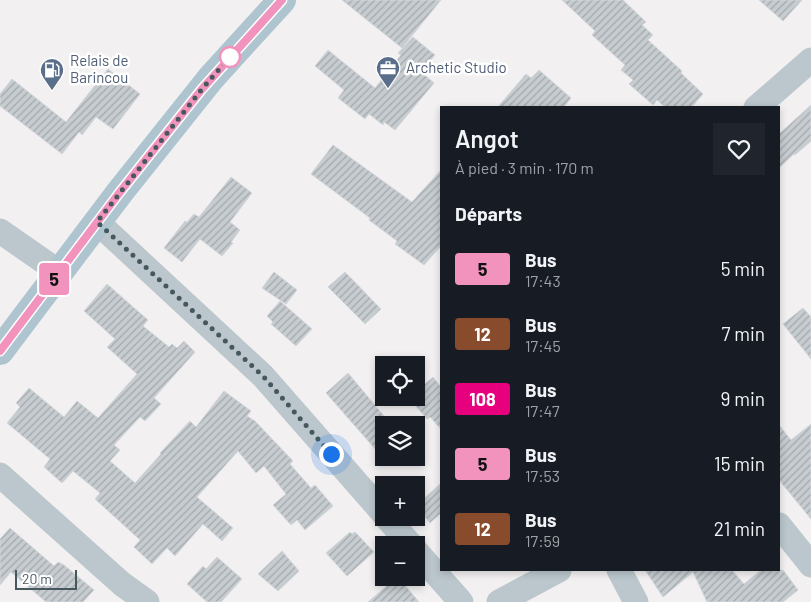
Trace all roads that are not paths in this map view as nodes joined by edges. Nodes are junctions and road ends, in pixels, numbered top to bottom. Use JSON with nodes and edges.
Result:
{"nodes":[{"id":1,"x":282,"y":0,"type":"edge"},
{"id":2,"x":811,"y":60,"type":"edge"},
{"id":3,"x":758,"y":106,"type":"edge"},
{"id":4,"x":97,"y":222,"type":"junction"},
{"id":5,"x":0,"y":230,"type":"edge"},
{"id":6,"x":59,"y":272,"type":"junction"},
{"id":7,"x":0,"y":351,"type":"edge"},
{"id":8,"x":0,"y":475,"type":"edge"},
{"id":9,"x":375,"y":504,"type":"edge"},
{"id":10,"x":394,"y":526,"type":"edge"},
{"id":11,"x":780,"y":526,"type":"edge"},
{"id":12,"x":403,"y":536,"type":"edge"},
{"id":13,"x":425,"y":561,"type":"edge"},
{"id":14,"x":811,"y":565,"type":"edge"},
{"id":15,"x":557,"y":571,"type":"edge"},
{"id":16,"x":620,"y":571,"type":"edge"},
{"id":17,"x":147,"y":602,"type":"edge"},
{"id":18,"x":461,"y":602,"type":"edge"},
{"id":19,"x":498,"y":602,"type":"edge"},
{"id":20,"x":636,"y":602,"type":"edge"}],
"edges":[{"from":1,"to":4,"type":"main road"},
{"from":2,"to":3,"type":"street"},
{"from":4,"to":6,"type":"main road"},
{"from":4,"to":9,"type":"street"},
{"from":5,"to":6,"type":"street"},
{"from":6,"to":7,"type":"main road"},
{"from":8,"to":17,"type":"street"},
{"from":10,"to":12,"type":"street"},
{"from":11,"to":14,"type":"street"},
{"from":13,"to":18,"type":"street"},
{"from":15,"to":19,"type":"street"},
{"from":16,"to":20,"type":"street"}]}
